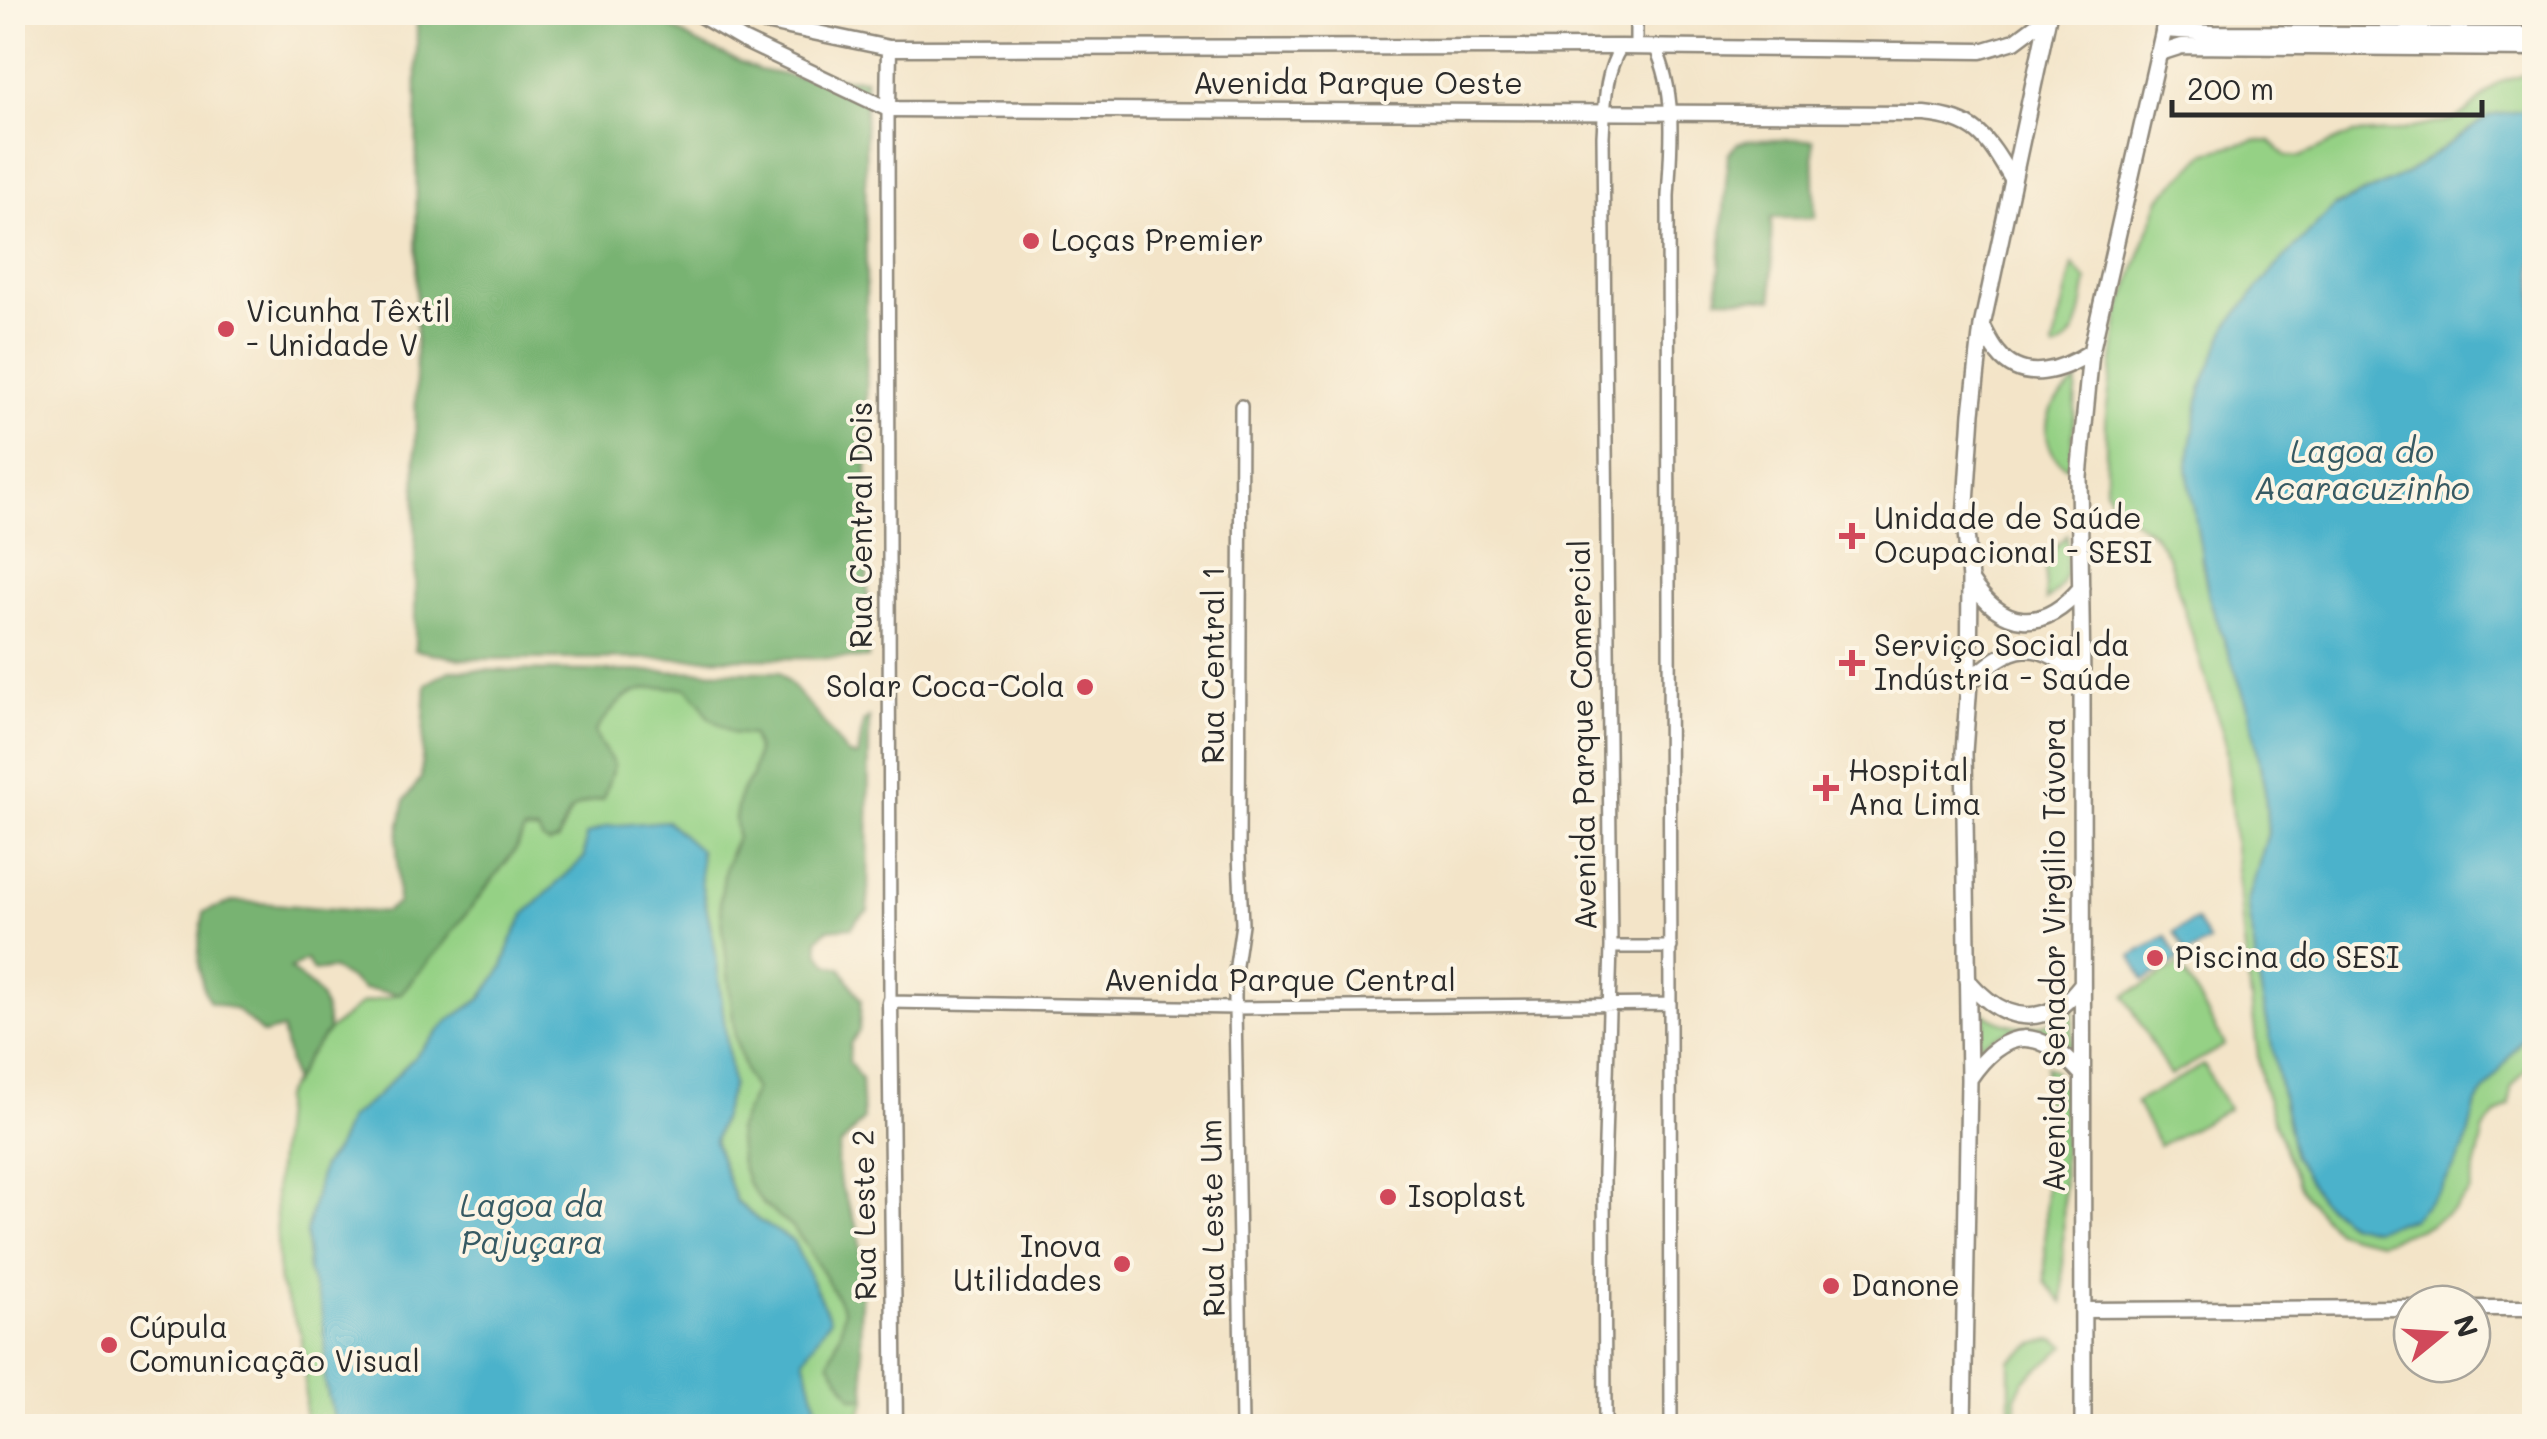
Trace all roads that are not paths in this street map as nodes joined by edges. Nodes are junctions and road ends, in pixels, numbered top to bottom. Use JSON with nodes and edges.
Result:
{"nodes":[{"id":1,"x":695,"y":12,"type":"edge"},
{"id":2,"x":738,"y":12,"type":"edge"},
{"id":3,"x":1636,"y":12,"type":"edge"},
{"id":4,"x":2168,"y":12,"type":"edge"},
{"id":5,"x":2048,"y":15,"type":"edge"},
{"id":6,"x":2163,"y":30,"type":"junction"},
{"id":7,"x":2527,"y":42,"type":"edge"},
{"id":8,"x":1629,"y":47,"type":"junction"},
{"id":9,"x":889,"y":48,"type":"junction"},
{"id":10,"x":1655,"y":48,"type":"junction"},
{"id":11,"x":2157,"y":54,"type":"junction"},
{"id":12,"x":888,"y":109,"type":"junction"},
{"id":13,"x":1605,"y":112,"type":"junction"},
{"id":14,"x":1670,"y":112,"type":"junction"},
{"id":15,"x":2013,"y":181,"type":"junction"},
{"id":16,"x":1982,"y":326,"type":"junction"},
{"id":17,"x":2091,"y":352,"type":"junction"},
{"id":18,"x":1241,"y":406,"type":"dead end"},
{"id":19,"x":1970,"y":580,"type":"junction"},
{"id":20,"x":2081,"y":588,"type":"junction"},
{"id":21,"x":2082,"y":679,"type":"junction"},
{"id":22,"x":1969,"y":683,"type":"junction"},
{"id":23,"x":1611,"y":948,"type":"junction"},
{"id":24,"x":1671,"y":948,"type":"junction"},
{"id":25,"x":1967,"y":980,"type":"junction"},
{"id":26,"x":2082,"y":984,"type":"junction"},
{"id":27,"x":890,"y":1002,"type":"junction"},
{"id":28,"x":1610,"y":1004,"type":"junction"},
{"id":29,"x":1670,"y":1004,"type":"junction"},
{"id":30,"x":1235,"y":1008,"type":"junction"},
{"id":31,"x":2082,"y":1074,"type":"junction"},
{"id":32,"x":1968,"y":1078,"type":"junction"},
{"id":33,"x":2392,"y":1308,"type":"edge"},
{"id":34,"x":2492,"y":1308,"type":"edge"},
{"id":35,"x":2534,"y":1308,"type":"edge"},
{"id":36,"x":2084,"y":1310,"type":"junction"},
{"id":37,"x":896,"y":1426,"type":"edge"},
{"id":38,"x":1242,"y":1426,"type":"edge"},
{"id":39,"x":1605,"y":1426,"type":"edge"},
{"id":40,"x":1672,"y":1426,"type":"edge"},
{"id":41,"x":1963,"y":1426,"type":"edge"},
{"id":42,"x":2084,"y":1426,"type":"edge"}],
"edges":[{"from":1,"to":12,"type":"street","name":"Avenida Parque Oeste"},
{"from":2,"to":9,"type":"street","name":"Avenida Parque Oeste"},
{"from":3,"to":8,"type":"street","name":"Avenida Parque Comercial"},
{"from":4,"to":6,"type":"main road","name":"Avenida Senador Virgílio Távora"},
{"from":5,"to":10,"type":"street","name":"Avenida Parque Oeste"},
{"from":5,"to":15,"type":"main road"},
{"from":6,"to":7,"type":"street"},
{"from":6,"to":11,"type":"main road","name":"Avenida Senador Virgílio Távora"},
{"from":7,"to":11,"type":"street"},
{"from":8,"to":9,"type":"street","name":"Avenida Parque Oeste"},
{"from":8,"to":10,"type":"street","name":"Avenida Parque Oeste"},
{"from":8,"to":13,"type":"street","name":"Avenida Parque Comercial"},
{"from":9,"to":12,"type":"street","name":"Rua Central Dois"},
{"from":10,"to":14,"type":"street"},
{"from":11,"to":17,"type":"main road","name":"Avenida Senador Virgílio Távora"},
{"from":12,"to":13,"type":"street","name":"Avenida Parque Oeste"},
{"from":12,"to":27,"type":"street","name":"Rua Central Dois"},
{"from":13,"to":14,"type":"street","name":"Avenida Parque Oeste"},
{"from":13,"to":23,"type":"street","name":"Avenida Parque Comercial"},
{"from":14,"to":15,"type":"street","name":"Avenida Parque Oeste"},
{"from":14,"to":24,"type":"street"},
{"from":15,"to":16,"type":"main road"},
{"from":16,"to":17,"type":"main road"},
{"from":16,"to":19,"type":"main road"},
{"from":17,"to":20,"type":"main road","name":"Avenida Senador Virgílio Távora"},
{"from":18,"to":30,"type":"street","name":"Rua Central 1"},
{"from":19,"to":20,"type":"main road"},
{"from":19,"to":22,"type":"main road"},
{"from":20,"to":21,"type":"main road","name":"Avenida Senador Virgílio Távora"},
{"from":21,"to":22,"type":"main road"},
{"from":21,"to":26,"type":"main road","name":"Avenida Senador Virgílio Távora"},
{"from":22,"to":25,"type":"main road"},
{"from":23,"to":24,"type":"street"},
{"from":23,"to":28,"type":"street","name":"Avenida Parque Comercial"},
{"from":24,"to":29,"type":"street"},
{"from":25,"to":26,"type":"main road"},
{"from":25,"to":32,"type":"main road"},
{"from":26,"to":31,"type":"main road","name":"Avenida Senador Virgílio Távora"},
{"from":27,"to":30,"type":"street","name":"Avenida Parque Central"},
{"from":27,"to":37,"type":"street","name":"Rua Leste 2"},
{"from":28,"to":29,"type":"street","name":"Avenida Parque Central"},
{"from":28,"to":30,"type":"street","name":"Avenida Parque Central"},
{"from":28,"to":39,"type":"street","name":"Avenida Parque Comercial"},
{"from":29,"to":40,"type":"street"},
{"from":30,"to":38,"type":"street","name":"Rua Leste Um"},
{"from":31,"to":32,"type":"main road"},
{"from":31,"to":36,"type":"main road","name":"Avenida Senador Virgílio Távora"},
{"from":32,"to":41,"type":"main road"},
{"from":33,"to":36,"type":"street"},
{"from":34,"to":35,"type":"street"},
{"from":36,"to":42,"type":"main road","name":"Avenida Senador Virgílio Távora"}]}
